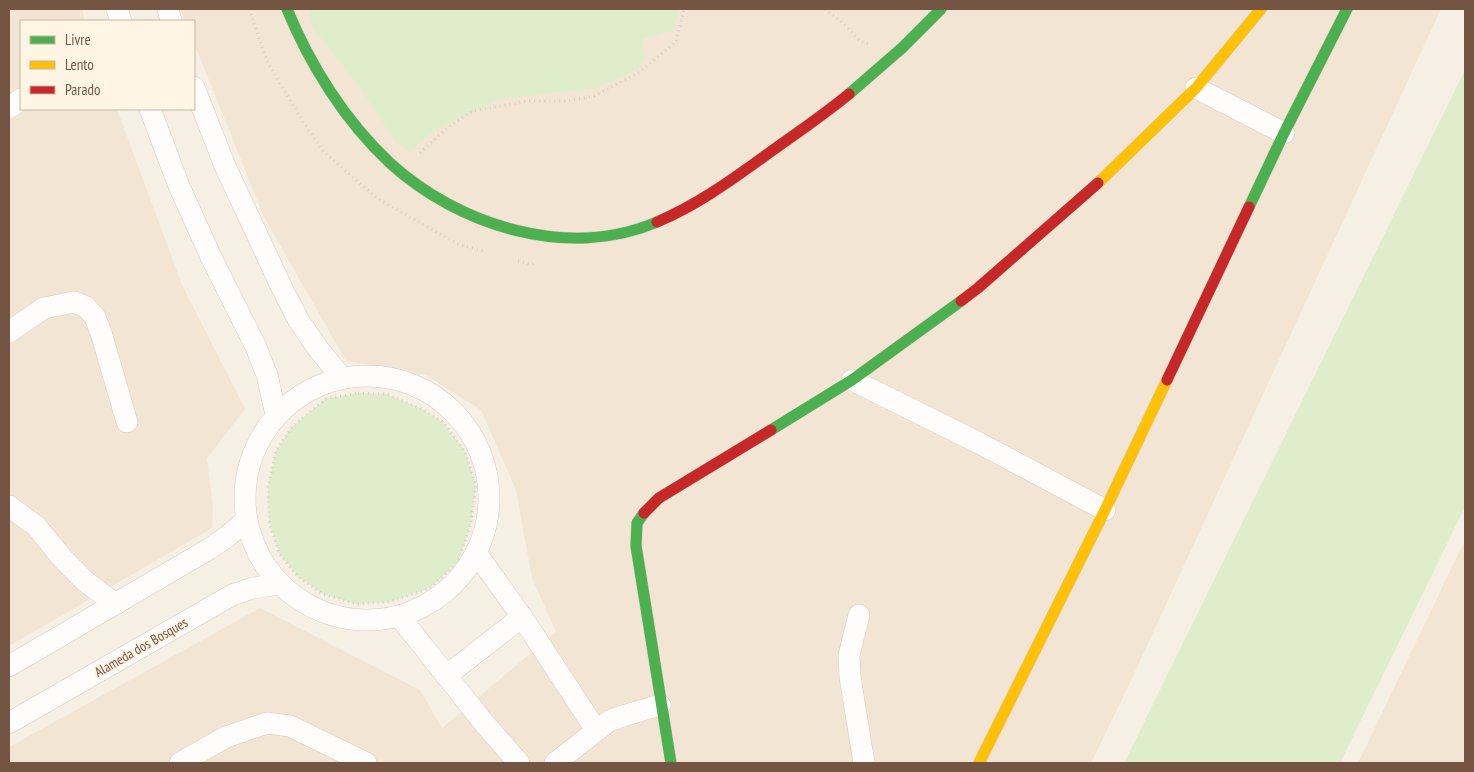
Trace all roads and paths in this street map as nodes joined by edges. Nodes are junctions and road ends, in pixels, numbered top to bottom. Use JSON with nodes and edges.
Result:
{"nodes":[{"id":1,"x":250,"y":9,"type":"edge"},
{"id":2,"x":287,"y":9,"type":"edge"},
{"id":3,"x":684,"y":9,"type":"edge"},
{"id":4,"x":825,"y":9,"type":"edge"},
{"id":5,"x":941,"y":9,"type":"edge"},
{"id":6,"x":1261,"y":9,"type":"edge"},
{"id":7,"x":1347,"y":9,"type":"edge"},
{"id":8,"x":898,"y":52,"type":"junction"},
{"id":9,"x":1196,"y":88,"type":"junction"},
{"id":10,"x":195,"y":90,"type":"edge"},
{"id":11,"x":20,"y":100,"type":"edge"},
{"id":12,"x":9,"y":108,"type":"edge"},
{"id":13,"x":150,"y":110,"type":"edge"},
{"id":14,"x":1284,"y":133,"type":"junction"},
{"id":15,"x":415,"y":158,"type":"dead end"},
{"id":16,"x":493,"y":254,"type":"dead end"},
{"id":17,"x":511,"y":259,"type":"dead end"},
{"id":18,"x":538,"y":263,"type":"dead end"},
{"id":19,"x":9,"y":332,"type":"edge"},
{"id":20,"x":342,"y":378,"type":"junction"},
{"id":21,"x":852,"y":380,"type":"junction"},
{"id":22,"x":276,"y":415,"type":"junction"},
{"id":23,"x":127,"y":422,"type":"dead end"},
{"id":24,"x":9,"y":506,"type":"edge"},
{"id":25,"x":1105,"y":510,"type":"junction"},
{"id":26,"x":246,"y":520,"type":"junction"},
{"id":27,"x":477,"y":554,"type":"junction"},
{"id":28,"x":279,"y":584,"type":"junction"},
{"id":29,"x":116,"y":604,"type":"junction"},
{"id":30,"x":394,"y":609,"type":"junction"},
{"id":31,"x":859,"y":615,"type":"dead end"},
{"id":32,"x":522,"y":618,"type":"junction"},
{"id":33,"x":11,"y":659,"type":"edge"},
{"id":34,"x":446,"y":676,"type":"junction"},
{"id":35,"x":660,"y":705,"type":"junction"},
{"id":36,"x":9,"y":723,"type":"edge"},
{"id":37,"x":596,"y":730,"type":"junction"},
{"id":38,"x":180,"y":763,"type":"edge"},
{"id":39,"x":366,"y":763,"type":"edge"},
{"id":40,"x":519,"y":763,"type":"edge"},
{"id":41,"x":555,"y":763,"type":"edge"},
{"id":42,"x":671,"y":763,"type":"edge"},
{"id":43,"x":864,"y":763,"type":"edge"},
{"id":44,"x":979,"y":763,"type":"edge"}],
"edges":[{"from":1,"to":16,"type":"path"},
{"from":2,"to":8,"type":"street"},
{"from":3,"to":15,"type":"path"},
{"from":4,"to":8,"type":"path"},
{"from":5,"to":8,"type":"street"},
{"from":6,"to":9,"type":"street"},
{"from":7,"to":14,"type":"street"},
{"from":9,"to":14,"type":"street"},
{"from":9,"to":21,"type":"street"},
{"from":10,"to":20,"type":"street"},
{"from":11,"to":12,"type":"street"},
{"from":13,"to":22,"type":"street"},
{"from":14,"to":25,"type":"street"},
{"from":17,"to":18,"type":"path"},
{"from":19,"to":23,"type":"street"},
{"from":20,"to":22,"type":"street"},
{"from":20,"to":27,"type":"street"},
{"from":21,"to":25,"type":"street"},
{"from":21,"to":35,"type":"street"},
{"from":22,"to":26,"type":"street"},
{"from":24,"to":29,"type":"street"},
{"from":25,"to":44,"type":"street"},
{"from":26,"to":28,"type":"street"},
{"from":26,"to":29,"type":"street"},
{"from":27,"to":30,"type":"street"},
{"from":27,"to":32,"type":"street"},
{"from":28,"to":30,"type":"street"},
{"from":28,"to":36,"type":"street","name":"Alameda dos Bosques"},
{"from":29,"to":33,"type":"street"},
{"from":30,"to":30,"type":"path"},
{"from":30,"to":34,"type":"street"},
{"from":31,"to":43,"type":"street"},
{"from":32,"to":34,"type":"street"},
{"from":32,"to":37,"type":"street"},
{"from":34,"to":40,"type":"street"},
{"from":35,"to":37,"type":"street"},
{"from":35,"to":42,"type":"street"},
{"from":37,"to":41,"type":"street"},
{"from":38,"to":39,"type":"street"}]}
